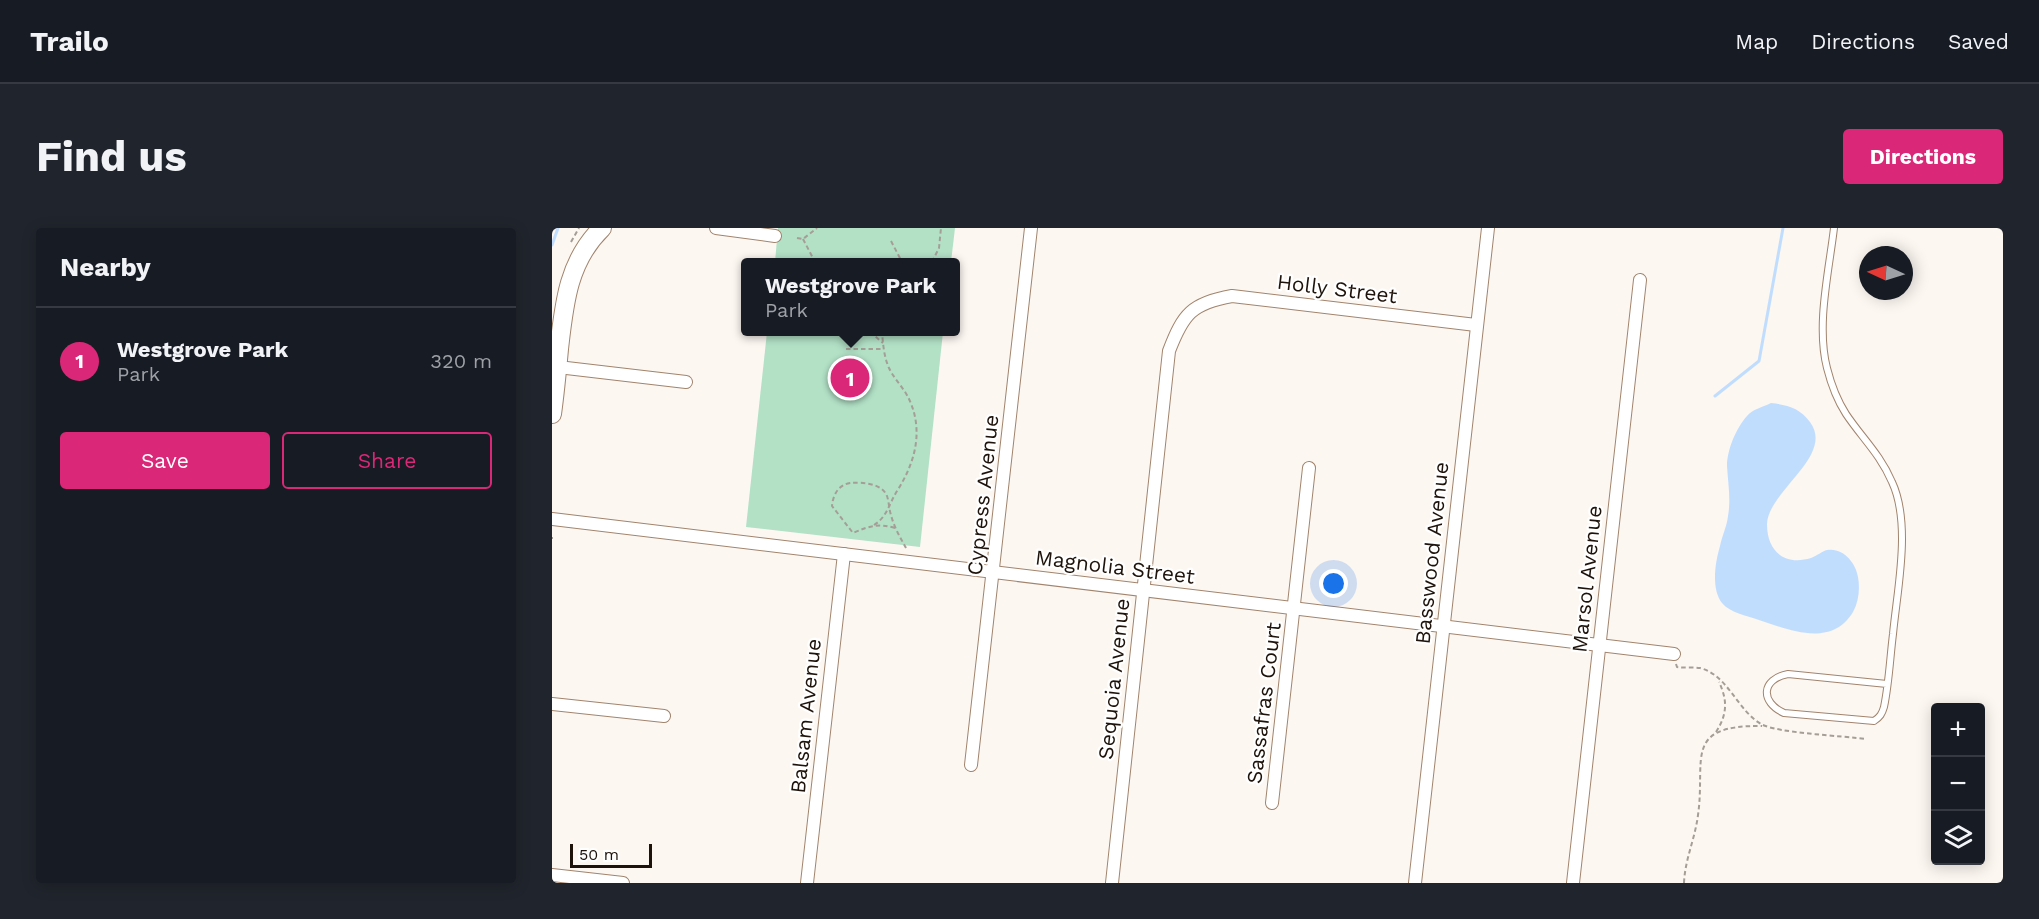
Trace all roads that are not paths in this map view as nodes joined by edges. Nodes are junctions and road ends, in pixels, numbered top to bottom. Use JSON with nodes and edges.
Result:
{"nodes":[{"id":1,"x":602,"y":228,"type":"edge"},
{"id":2,"x":716,"y":228,"type":"edge"},
{"id":3,"x":1031,"y":228,"type":"edge"},
{"id":4,"x":1488,"y":228,"type":"edge"},
{"id":5,"x":1834,"y":228,"type":"edge"},
{"id":6,"x":775,"y":236,"type":"dead end"},
{"id":7,"x":1640,"y":280,"type":"dead end"},
{"id":8,"x":1195,"y":307,"type":"joint"},
{"id":9,"x":1476,"y":325,"type":"junction"},
{"id":10,"x":558,"y":367,"type":"junction"},
{"id":11,"x":686,"y":382,"type":"dead end"},
{"id":12,"x":552,"y":414,"type":"edge"},
{"id":13,"x":1309,"y":468,"type":"dead end"},
{"id":14,"x":552,"y":519,"type":"edge"},
{"id":15,"x":844,"y":554,"type":"junction"},
{"id":16,"x":994,"y":572,"type":"junction"},
{"id":17,"x":1144,"y":589,"type":"junction"},
{"id":18,"x":1294,"y":608,"type":"junction"},
{"id":19,"x":1444,"y":626,"type":"junction"},
{"id":20,"x":1599,"y":646,"type":"junction"},
{"id":21,"x":1674,"y":654,"type":"road end"},
{"id":22,"x":1887,"y":684,"type":"junction"},
{"id":23,"x":552,"y":704,"type":"edge"},
{"id":24,"x":664,"y":716,"type":"dead end"},
{"id":25,"x":971,"y":765,"type":"dead end"},
{"id":26,"x":1272,"y":803,"type":"dead end"},
{"id":27,"x":552,"y":874,"type":"edge"},
{"id":28,"x":623,"y":883,"type":"edge"},
{"id":29,"x":807,"y":883,"type":"edge"},
{"id":30,"x":1112,"y":883,"type":"edge"},
{"id":31,"x":1415,"y":883,"type":"edge"},
{"id":32,"x":1573,"y":883,"type":"edge"}],
"edges":[{"from":1,"to":10,"type":"street"},
{"from":2,"to":6,"type":"street"},
{"from":3,"to":16,"type":"street","name":"Cypress Avenue"},
{"from":4,"to":9,"type":"street","name":"Basswood Avenue"},
{"from":5,"to":22,"type":"lane"},
{"from":7,"to":20,"type":"street","name":"Marsol Avenue"},
{"from":8,"to":9,"type":"street","name":"Holly Street"},
{"from":8,"to":17,"type":"street","name":"Sequoia Avenue"},
{"from":9,"to":19,"type":"street","name":"Basswood Avenue"},
{"from":10,"to":11,"type":"street"},
{"from":10,"to":12,"type":"street"},
{"from":13,"to":18,"type":"street","name":"Sassafras Court"},
{"from":14,"to":15,"type":"street","name":"Magnolia Street"},
{"from":15,"to":16,"type":"street","name":"Magnolia Street"},
{"from":15,"to":29,"type":"street","name":"Balsam Avenue"},
{"from":16,"to":17,"type":"street","name":"Magnolia Street"},
{"from":16,"to":25,"type":"street","name":"Cypress Avenue"},
{"from":17,"to":18,"type":"street","name":"Magnolia Street"},
{"from":17,"to":30,"type":"street","name":"Sequoia Avenue"},
{"from":18,"to":19,"type":"street","name":"Magnolia Street"},
{"from":18,"to":26,"type":"street","name":"Sassafras Court"},
{"from":19,"to":20,"type":"street","name":"Magnolia Street"},
{"from":19,"to":31,"type":"street","name":"Basswood Avenue"},
{"from":20,"to":21,"type":"street","name":"Magnolia Street"},
{"from":20,"to":32,"type":"street","name":"Marsol Avenue"},
{"from":22,"to":22,"type":"lane"},
{"from":23,"to":24,"type":"street"},
{"from":27,"to":28,"type":"street"}]}
